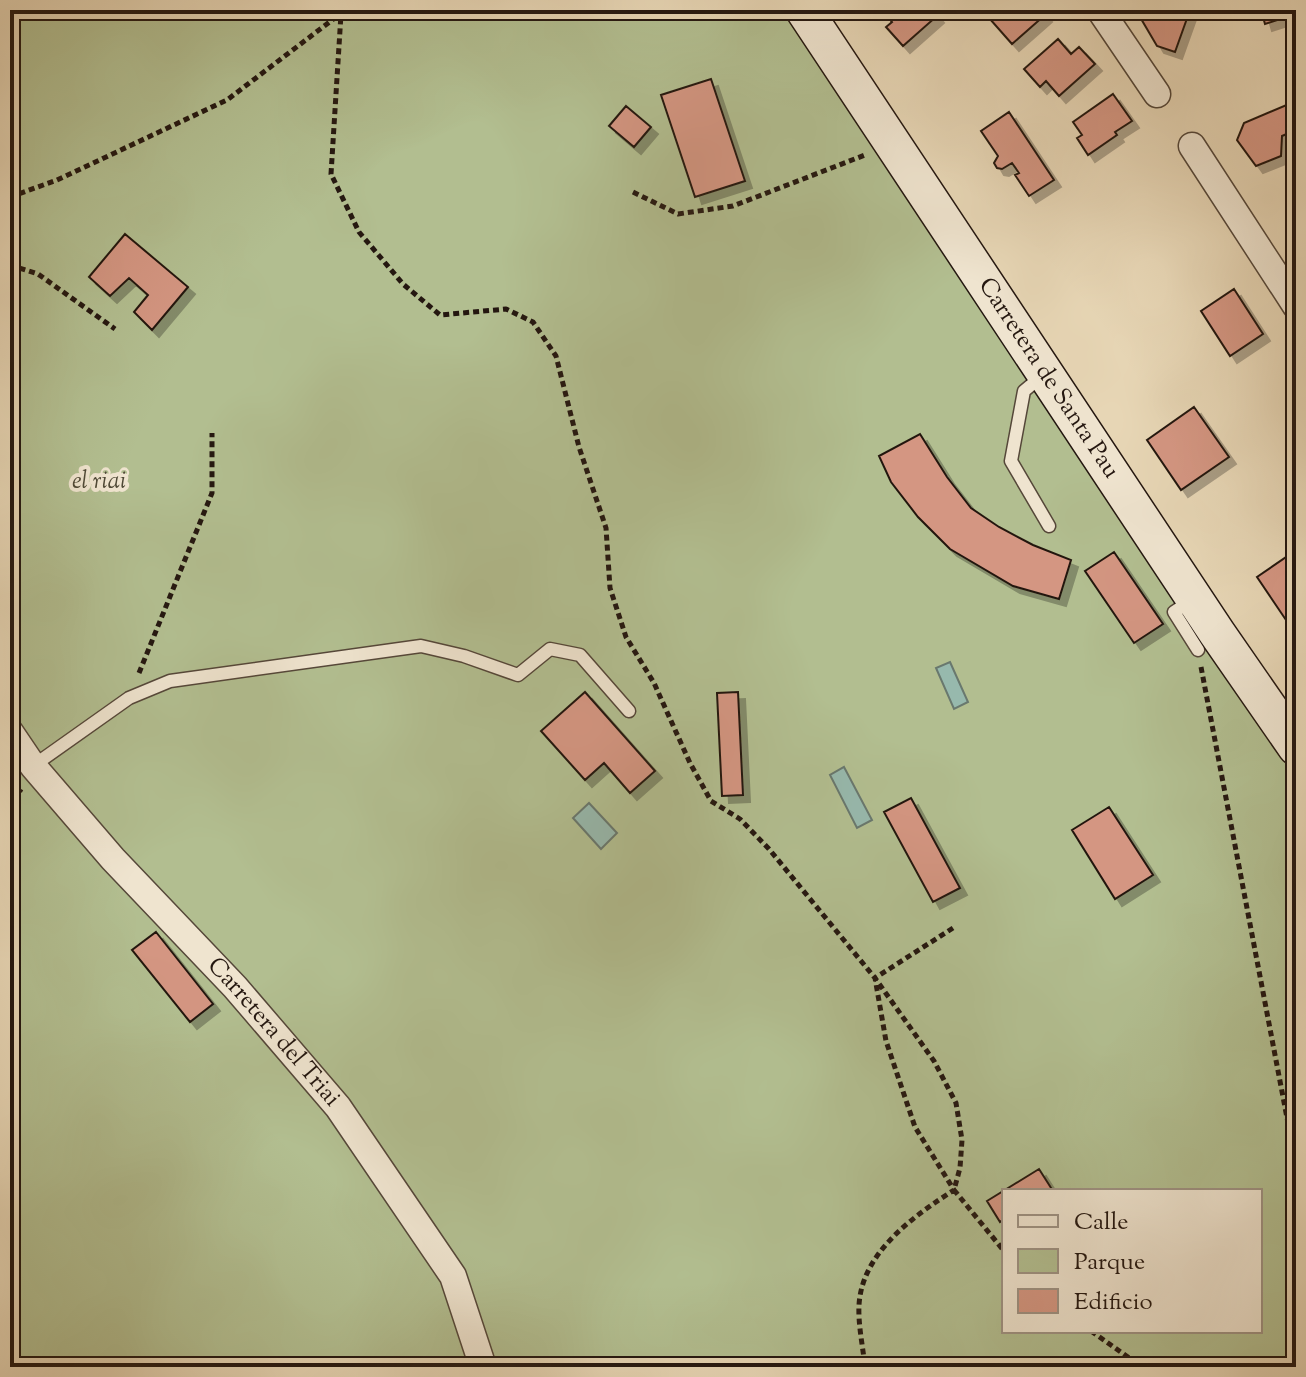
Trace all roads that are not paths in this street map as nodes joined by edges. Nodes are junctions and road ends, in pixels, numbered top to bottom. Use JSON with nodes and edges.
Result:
{"nodes":[{"id":1,"x":1100,"y":10,"type":"edge"},
{"id":2,"x":810,"y":13,"type":"edge"},
{"id":3,"x":1157,"y":94,"type":"dead end"},
{"id":4,"x":1192,"y":146,"type":"dead end"},
{"id":5,"x":1296,"y":306,"type":"edge"},
{"id":6,"x":1045,"y":374,"type":"junction"},
{"id":7,"x":1049,"y":526,"type":"dead end"},
{"id":8,"x":1194,"y":599,"type":"junction"},
{"id":9,"x":1198,"y":650,"type":"road end"},
{"id":10,"x":629,"y":711,"type":"dead end"},
{"id":11,"x":10,"y":732,"type":"edge"},
{"id":12,"x":1296,"y":747,"type":"edge"},
{"id":13,"x":33,"y":766,"type":"junction"},
{"id":14,"x":483,"y":1367,"type":"edge"}],
"edges":[{"from":1,"to":3,"type":"street"},
{"from":2,"to":6,"type":"main road","name":"Carretera de Santa Pau"},
{"from":4,"to":5,"type":"street"},
{"from":6,"to":7,"type":"lane"},
{"from":6,"to":8,"type":"main road","name":"Carretera de Santa Pau"},
{"from":8,"to":9,"type":"lane"},
{"from":8,"to":12,"type":"main road","name":"Carretera de Santa Pau"},
{"from":10,"to":13,"type":"lane"},
{"from":11,"to":13,"type":"street","name":"Carretera del Triai"},
{"from":13,"to":14,"type":"street","name":"Carretera del Triai"}]}
